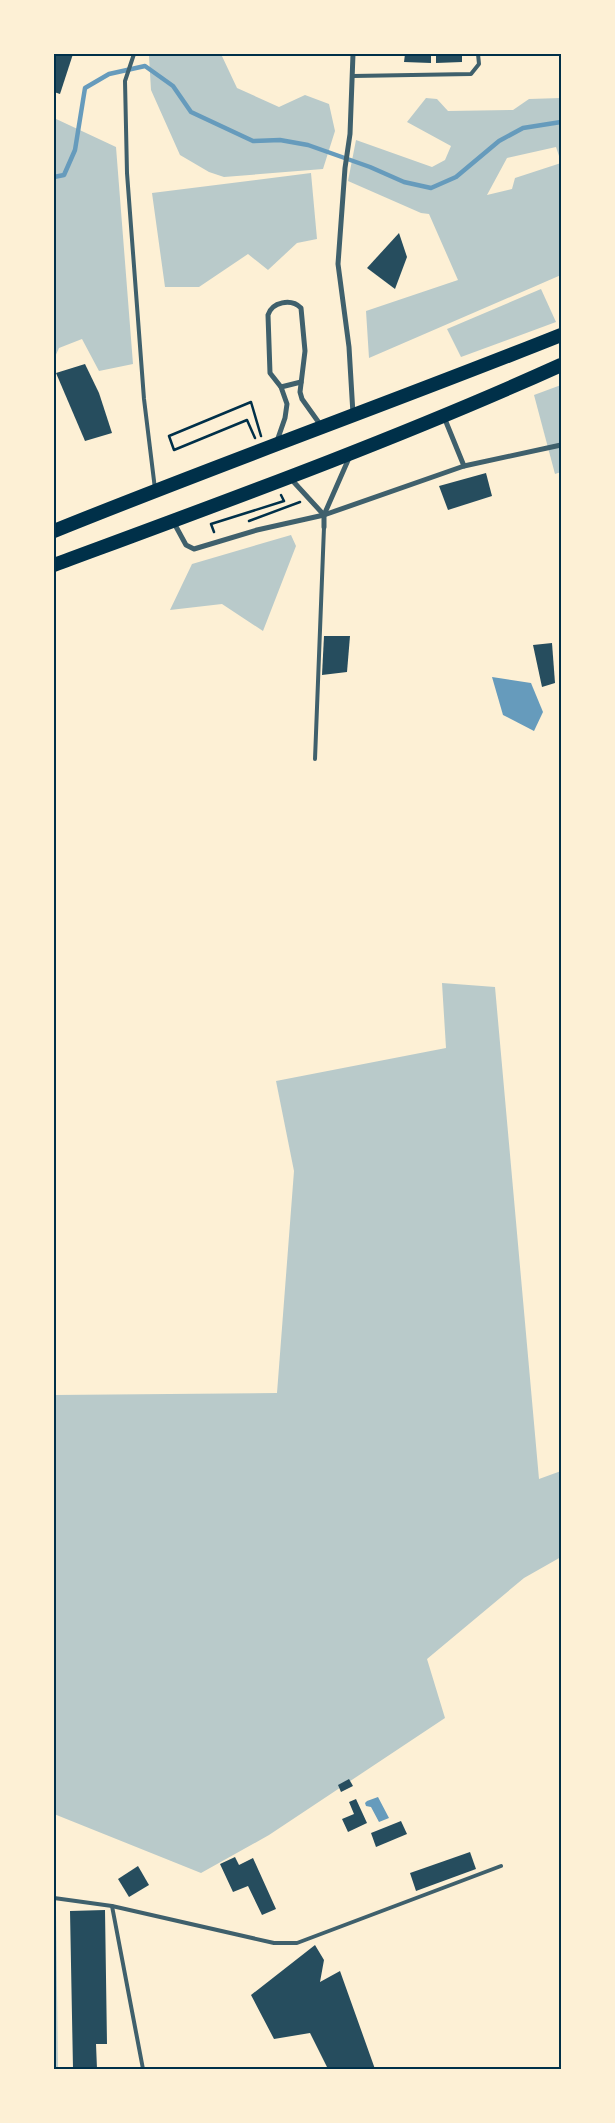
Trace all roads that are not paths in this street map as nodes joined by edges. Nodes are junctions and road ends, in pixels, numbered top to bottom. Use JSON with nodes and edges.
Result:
{"nodes":[{"id":1,"x":134,"y":54,"type":"edge"},
{"id":2,"x":353,"y":54,"type":"edge"},
{"id":3,"x":478,"y":54,"type":"edge"},
{"id":4,"x":353,"y":76,"type":"junction"},
{"id":5,"x":561,"y":334,"type":"edge"},
{"id":6,"x":561,"y":365,"type":"edge"},
{"id":7,"x":301,"y":382,"type":"junction"},
{"id":8,"x":281,"y":387,"type":"junction"},
{"id":9,"x":353,"y":415,"type":"junction"},
{"id":10,"x":444,"y":417,"type":"junction"},
{"id":11,"x":322,"y":427,"type":"junction"},
{"id":12,"x":561,"y":445,"type":"edge"},
{"id":13,"x":270,"y":447,"type":"junction"},
{"id":14,"x":350,"y":455,"type":"junction"},
{"id":15,"x":464,"y":466,"type":"junction"},
{"id":16,"x":290,"y":478,"type":"junction"},
{"id":17,"x":155,"y":490,"type":"junction"},
{"id":18,"x":324,"y":515,"type":"junction"},
{"id":19,"x":174,"y":521,"type":"junction"},
{"id":20,"x":324,"y":527,"type":"joint"},
{"id":21,"x":54,"y":531,"type":"edge"},
{"id":22,"x":54,"y":566,"type":"edge"},
{"id":23,"x":315,"y":759,"type":"dead end"},
{"id":24,"x":501,"y":1866,"type":"dead end"},
{"id":25,"x":54,"y":1898,"type":"edge"},
{"id":26,"x":112,"y":1906,"type":"junction"},
{"id":27,"x":142,"y":2069,"type":"edge"}],
"edges":[{"from":1,"to":17,"type":"lane"},
{"from":2,"to":4,"type":"street"},
{"from":3,"to":4,"type":"lane"},
{"from":4,"to":9,"type":"street"},
{"from":5,"to":9,"type":"highway"},
{"from":6,"to":10,"type":"highway"},
{"from":7,"to":8,"type":"street"},
{"from":7,"to":8,"type":"street"},
{"from":7,"to":11,"type":"street"},
{"from":8,"to":13,"type":"street"},
{"from":9,"to":11,"type":"highway"},
{"from":10,"to":14,"type":"highway"},
{"from":10,"to":15,"type":"street"},
{"from":11,"to":13,"type":"highway"},
{"from":12,"to":15,"type":"street"},
{"from":13,"to":17,"type":"highway"},
{"from":14,"to":16,"type":"highway"},
{"from":14,"to":18,"type":"street"},
{"from":15,"to":18,"type":"street"},
{"from":16,"to":18,"type":"street"},
{"from":16,"to":19,"type":"highway"},
{"from":17,"to":21,"type":"highway"},
{"from":18,"to":19,"type":"street"},
{"from":18,"to":20,"type":"street"},
{"from":19,"to":22,"type":"highway"},
{"from":20,"to":23,"type":"lane"},
{"from":24,"to":26,"type":"lane"},
{"from":25,"to":26,"type":"lane"},
{"from":26,"to":27,"type":"lane"}]}
